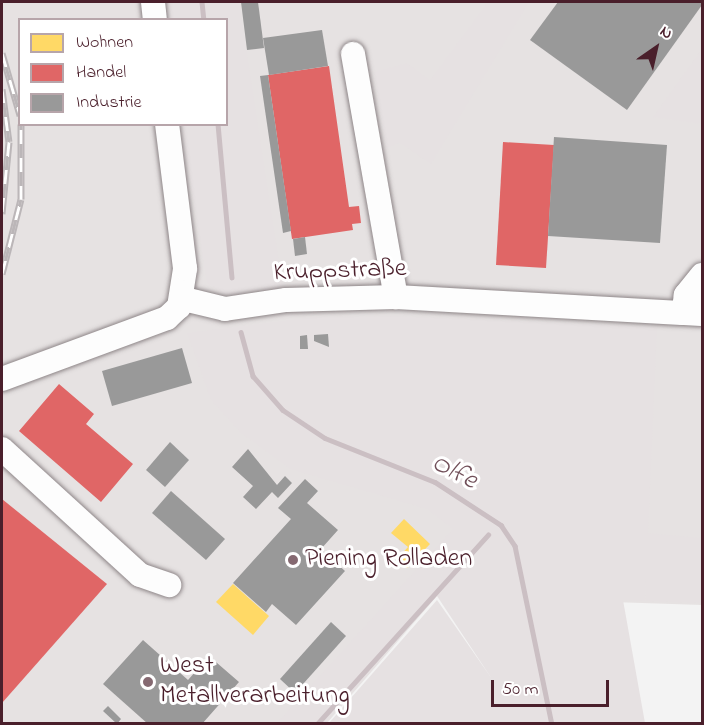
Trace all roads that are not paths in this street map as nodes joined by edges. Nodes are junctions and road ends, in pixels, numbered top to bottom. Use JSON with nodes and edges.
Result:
{"nodes":[{"id":1,"x":153,"y":2,"type":"edge"},
{"id":2,"x":155,"y":18,"type":"edge"},
{"id":3,"x":353,"y":54,"type":"dead end"},
{"id":4,"x":167,"y":126,"type":"edge"},
{"id":5,"x":702,"y":275,"type":"edge"},
{"id":6,"x":702,"y":296,"type":"edge"},
{"id":7,"x":396,"y":297,"type":"junction"},
{"id":8,"x":184,"y":299,"type":"junction"},
{"id":9,"x":692,"y":314,"type":"edge"},
{"id":10,"x":2,"y":379,"type":"edge"},
{"id":11,"x":2,"y":448,"type":"edge"},
{"id":12,"x":169,"y":585,"type":"dead end"}],
"edges":[{"from":1,"to":2,"type":"street"},
{"from":3,"to":7,"type":"street"},
{"from":4,"to":8,"type":"street"},
{"from":5,"to":9,"type":"street"},
{"from":6,"to":9,"type":"street"},
{"from":7,"to":8,"type":"street","name":"Kruppstraße"},
{"from":7,"to":9,"type":"street","name":"Kruppstraße"},
{"from":8,"to":10,"type":"street"},
{"from":11,"to":12,"type":"street"}]}
